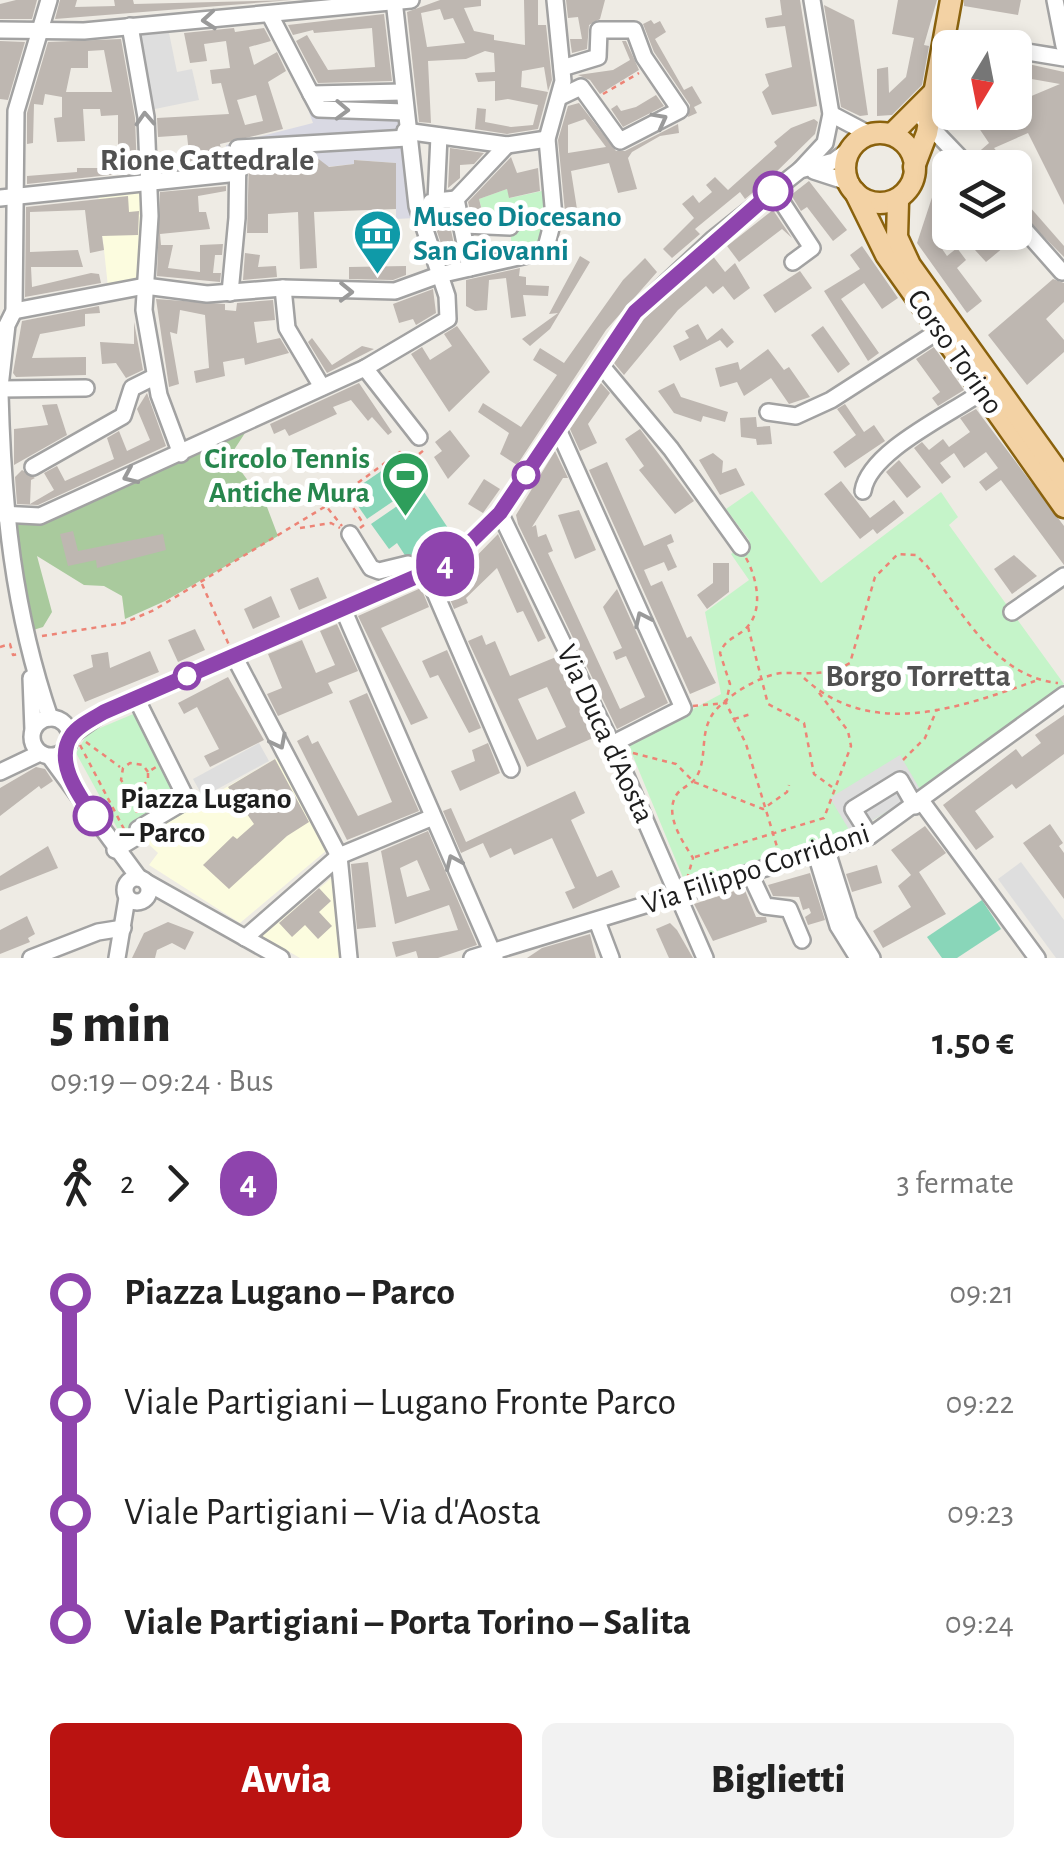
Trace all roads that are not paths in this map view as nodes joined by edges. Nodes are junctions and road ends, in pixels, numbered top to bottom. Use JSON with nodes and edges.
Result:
{"nodes":[{"id":1,"x":49,"y":0,"type":"edge"},
{"id":2,"x":555,"y":0,"type":"edge"},
{"id":3,"x":812,"y":0,"type":"edge"},
{"id":4,"x":951,"y":0,"type":"edge"},
{"id":5,"x":1054,"y":0,"type":"edge"},
{"id":6,"x":399,"y":1,"type":"edge"},
{"id":7,"x":260,"y":9,"type":"edge"},
{"id":8,"x":130,"y":26,"type":"junction"},
{"id":9,"x":37,"y":28,"type":"junction"},
{"id":10,"x":0,"y":30,"type":"edge"},
{"id":11,"x":945,"y":30,"type":"edge"},
{"id":12,"x":1064,"y":46,"type":"edge"},
{"id":13,"x":1032,"y":53,"type":"edge"},
{"id":14,"x":1064,"y":58,"type":"edge"},
{"id":15,"x":567,"y":67,"type":"junction"},
{"id":16,"x":582,"y":87,"type":"junction"},
{"id":17,"x":403,"y":92,"type":"junction"},
{"id":18,"x":311,"y":94,"type":"junction"},
{"id":19,"x":932,"y":95,"type":"edge"},
{"id":20,"x":562,"y":96,"type":"junction"},
{"id":21,"x":404,"y":112,"type":"junction"},
{"id":22,"x":831,"y":114,"type":"junction"},
{"id":23,"x":921,"y":120,"type":"junction"},
{"id":24,"x":894,"y":132,"type":"junction"},
{"id":25,"x":406,"y":135,"type":"junction"},
{"id":26,"x":439,"y":136,"type":"junction"},
{"id":27,"x":547,"y":139,"type":"junction"},
{"id":28,"x":857,"y":142,"type":"junction"},
{"id":29,"x":508,"y":146,"type":"junction"},
{"id":30,"x":952,"y":150,"type":"edge"},
{"id":31,"x":914,"y":167,"type":"junction"},
{"id":32,"x":800,"y":170,"type":"junction"},
{"id":33,"x":238,"y":173,"type":"junction"},
{"id":34,"x":148,"y":183,"type":"junction"},
{"id":35,"x":853,"y":187,"type":"junction"},
{"id":36,"x":774,"y":190,"type":"junction"},
{"id":37,"x":7,"y":197,"type":"edge"},
{"id":38,"x":456,"y":199,"type":"junction"},
{"id":39,"x":436,"y":201,"type":"junction"},
{"id":40,"x":898,"y":202,"type":"junction"},
{"id":41,"x":417,"y":206,"type":"junction"},
{"id":42,"x":464,"y":224,"type":"junction"},
{"id":43,"x":510,"y":227,"type":"dead end"},
{"id":44,"x":1032,"y":238,"type":"edge"},
{"id":45,"x":793,"y":262,"type":"dead end"},
{"id":46,"x":470,"y":268,"type":"junction"},
{"id":47,"x":1062,"y":272,"type":"edge"},
{"id":48,"x":439,"y":275,"type":"junction"},
{"id":49,"x":145,"y":286,"type":"junction"},
{"id":50,"x":284,"y":288,"type":"junction"},
{"id":51,"x":230,"y":293,"type":"junction"},
{"id":52,"x":7,"y":320,"type":"edge"},
{"id":53,"x":940,"y":330,"type":"junction"},
{"id":54,"x":600,"y":364,"type":"junction"},
{"id":55,"x":365,"y":368,"type":"junction"},
{"id":56,"x":154,"y":377,"type":"junction"},
{"id":57,"x":86,"y":388,"type":"dead end"},
{"id":58,"x":322,"y":388,"type":"junction"},
{"id":59,"x":0,"y":390,"type":"edge"},
{"id":60,"x":983,"y":392,"type":"junction"},
{"id":61,"x":768,"y":412,"type":"dead end"},
{"id":62,"x":556,"y":427,"type":"junction"},
{"id":63,"x":422,"y":442,"type":"road end"},
{"id":64,"x":181,"y":454,"type":"junction"},
{"id":65,"x":2,"y":472,"type":"edge"},
{"id":66,"x":1064,"y":480,"type":"edge"},
{"id":67,"x":863,"y":491,"type":"dead end"},
{"id":68,"x":1064,"y":507,"type":"edge"},
{"id":69,"x":500,"y":513,"type":"junction"},
{"id":70,"x":2,"y":514,"type":"edge"},
{"id":71,"x":350,"y":534,"type":"road end"},
{"id":72,"x":740,"y":548,"type":"road end"},
{"id":73,"x":427,"y":574,"type":"junction"},
{"id":74,"x":1064,"y":576,"type":"edge"},
{"id":75,"x":343,"y":609,"type":"junction"},
{"id":76,"x":1012,"y":612,"type":"dead end"},
{"id":77,"x":234,"y":656,"type":"junction"},
{"id":78,"x":30,"y":660,"type":"junction"},
{"id":79,"x":1064,"y":695,"type":"edge"},
{"id":80,"x":141,"y":708,"type":"dead end"},
{"id":81,"x":104,"y":712,"type":"junction"},
{"id":82,"x":55,"y":719,"type":"junction"},
{"id":83,"x":32,"y":734,"type":"junction"},
{"id":84,"x":69,"y":742,"type":"junction"},
{"id":85,"x":614,"y":749,"type":"junction"},
{"id":86,"x":45,"y":755,"type":"junction"},
{"id":87,"x":6,"y":768,"type":"edge"},
{"id":88,"x":511,"y":768,"type":"dead end"},
{"id":89,"x":70,"y":783,"type":"junction"},
{"id":90,"x":919,"y":804,"type":"junction"},
{"id":91,"x":434,"y":817,"type":"junction"},
{"id":92,"x":870,"y":836,"type":"junction"},
{"id":93,"x":115,"y":850,"type":"junction"},
{"id":94,"x":822,"y":852,"type":"junction"},
{"id":95,"x":338,"y":856,"type":"junction"},
{"id":96,"x":750,"y":874,"type":"junction"},
{"id":97,"x":137,"y":890,"type":"junction"},
{"id":98,"x":683,"y":894,"type":"junction"},
{"id":99,"x":597,"y":921,"type":"junction"},
{"id":100,"x":123,"y":928,"type":"junction"},
{"id":101,"x":245,"y":938,"type":"junction"},
{"id":102,"x":802,"y":940,"type":"dead end"},
{"id":103,"x":530,"y":941,"type":"junction"},
{"id":104,"x":494,"y":955,"type":"edge"},
{"id":105,"x":31,"y":958,"type":"edge"},
{"id":106,"x":116,"y":958,"type":"edge"},
{"id":107,"x":281,"y":958,"type":"edge"},
{"id":108,"x":350,"y":958,"type":"edge"},
{"id":109,"x":472,"y":958,"type":"edge"},
{"id":110,"x":538,"y":958,"type":"edge"},
{"id":111,"x":612,"y":958,"type":"edge"},
{"id":112,"x":706,"y":958,"type":"edge"},
{"id":113,"x":858,"y":958,"type":"edge"},
{"id":114,"x":872,"y":958,"type":"edge"},
{"id":115,"x":1038,"y":958,"type":"edge"}],
"edges":[{"from":1,"to":9,"type":"street"},
{"from":2,"to":15,"type":"street"},
{"from":3,"to":22,"type":"street"},
{"from":4,"to":11,"type":"main road"},
{"from":5,"to":12,"type":"street"},
{"from":6,"to":7,"type":"street"},
{"from":6,"to":17,"type":"street"},
{"from":7,"to":8,"type":"street","one_way":true},
{"from":7,"to":18,"type":"street"},
{"from":8,"to":9,"type":"street"},
{"from":34,"to":8,"type":"street","one_way":true},
{"from":9,"to":10,"type":"street"},
{"from":9,"to":37,"type":"street"},
{"from":13,"to":14,"type":"street"},
{"from":15,"to":16,"type":"street"},
{"from":16,"to":15,"type":"street","one_way":true},
{"from":15,"to":20,"type":"street"},
{"from":16,"to":20,"type":"street"},
{"from":17,"to":18,"type":"street"},
{"from":17,"to":21,"type":"street"},
{"from":18,"to":21,"type":"street","one_way":true},
{"from":19,"to":23,"type":"main road"},
{"from":20,"to":27,"type":"street"},
{"from":21,"to":25,"type":"street"},
{"from":22,"to":28,"type":"street"},
{"from":22,"to":32,"type":"street"},
{"from":23,"to":24,"type":"main road"},
{"from":23,"to":30,"type":"street"},
{"from":23,"to":31,"type":"main road"},
{"from":24,"to":28,"type":"main road"},
{"from":24,"to":31,"type":"main road"},
{"from":25,"to":26,"type":"street"},
{"from":25,"to":33,"type":"street"},
{"from":25,"to":41,"type":"street"},
{"from":26,"to":29,"type":"street"},
{"from":26,"to":39,"type":"street"},
{"from":27,"to":29,"type":"street"},
{"from":27,"to":46,"type":"street"},
{"from":28,"to":32,"type":"street"},
{"from":28,"to":35,"type":"main road"},
{"from":29,"to":38,"type":"street"},
{"from":31,"to":40,"type":"main road"},
{"from":32,"to":35,"type":"street"},
{"from":32,"to":36,"type":"street"},
{"from":33,"to":34,"type":"street"},
{"from":33,"to":51,"type":"street"},
{"from":34,"to":37,"type":"street"},
{"from":34,"to":49,"type":"street"},
{"from":35,"to":40,"type":"main road"},
{"from":35,"to":53,"type":"main road","name":"Corso Torino"},
{"from":36,"to":45,"type":"street"},
{"from":36,"to":54,"type":"street"},
{"from":37,"to":52,"type":"street"},
{"from":38,"to":39,"type":"street"},
{"from":38,"to":42,"type":"street"},
{"from":39,"to":41,"type":"street"},
{"from":40,"to":66,"type":"main road","name":"Corso Torino"},
{"from":41,"to":48,"type":"street"},
{"from":42,"to":43,"type":"street"},
{"from":42,"to":46,"type":"street"},
{"from":44,"to":47,"type":"street"},
{"from":46,"to":48,"type":"street"},
{"from":50,"to":48,"type":"street","one_way":true},
{"from":48,"to":55,"type":"street"},
{"from":49,"to":51,"type":"street"},
{"from":49,"to":52,"type":"street"},
{"from":49,"to":56,"type":"street"},
{"from":50,"to":51,"type":"street"},
{"from":50,"to":58,"type":"street"},
{"from":52,"to":59,"type":"street"},
{"from":53,"to":60,"type":"main road","name":"Corso Torino"},
{"from":53,"to":61,"type":"street"},
{"from":54,"to":62,"type":"street"},
{"from":54,"to":72,"type":"street"},
{"from":55,"to":58,"type":"street"},
{"from":55,"to":63,"type":"street"},
{"from":56,"to":64,"type":"street"},
{"from":56,"to":65,"type":"street"},
{"from":57,"to":59,"type":"street"},
{"from":58,"to":64,"type":"street"},
{"from":59,"to":65,"type":"street"},
{"from":60,"to":67,"type":"street"},
{"from":60,"to":68,"type":"main road","name":"Corso Torino"},
{"from":62,"to":69,"type":"street"},
{"from":85,"to":62,"type":"street","one_way":true},
{"from":64,"to":70,"type":"street","one_way":true},
{"from":65,"to":70,"type":"street"},
{"from":69,"to":73,"type":"street"},
{"from":69,"to":85,"type":"street","name":"Via Duca d'Aosta"},
{"from":70,"to":78,"type":"street"},
{"from":71,"to":73,"type":"street"},
{"from":73,"to":75,"type":"street"},
{"from":73,"to":88,"type":"street"},
{"from":74,"to":76,"type":"street"},
{"from":75,"to":77,"type":"street"},
{"from":75,"to":91,"type":"street"},
{"from":77,"to":81,"type":"street"},
{"from":77,"to":95,"type":"street","one_way":true},
{"from":78,"to":82,"type":"street"},
{"from":78,"to":83,"type":"street"},
{"from":79,"to":90,"type":"street","name":"Via Filippo Corridoni"},
{"from":80,"to":93,"type":"street"},
{"from":81,"to":82,"type":"street"},
{"from":81,"to":84,"type":"street"},
{"from":82,"to":83,"type":"street"},
{"from":82,"to":84,"type":"street"},
{"from":83,"to":86,"type":"street"},
{"from":83,"to":87,"type":"street"},
{"from":84,"to":86,"type":"street"},
{"from":84,"to":89,"type":"street"},
{"from":85,"to":98,"type":"street","name":"Via Duca d'Aosta"},
{"from":86,"to":87,"type":"street"},
{"from":86,"to":89,"type":"street"},
{"from":89,"to":93,"type":"street"},
{"from":90,"to":92,"type":"street","name":"Via Filippo Corridoni"},
{"from":90,"to":92,"type":"street"},
{"from":90,"to":115,"type":"street"},
{"from":91,"to":95,"type":"street"},
{"from":104,"to":91,"type":"street","one_way":true},
{"from":92,"to":94,"type":"street","name":"Via Filippo Corridoni"},
{"from":93,"to":97,"type":"street"},
{"from":94,"to":96,"type":"street","name":"Via Filippo Corridoni"},
{"from":94,"to":113,"type":"street"},
{"from":94,"to":114,"type":"street"},
{"from":95,"to":101,"type":"street"},
{"from":95,"to":108,"type":"street"},
{"from":96,"to":98,"type":"street","name":"Via Filippo Corridoni"},
{"from":96,"to":102,"type":"street"},
{"from":97,"to":100,"type":"street"},
{"from":97,"to":101,"type":"street"},
{"from":98,"to":99,"type":"street","name":"Via Filippo Corridoni"},
{"from":98,"to":112,"type":"street","name":"Via Duca d'Aosta"},
{"from":99,"to":103,"type":"street","name":"Via Filippo Corridoni"},
{"from":99,"to":111,"type":"street"},
{"from":100,"to":105,"type":"street"},
{"from":100,"to":106,"type":"street"},
{"from":101,"to":107,"type":"street"},
{"from":103,"to":104,"type":"street","name":"Via Filippo Corridoni"},
{"from":103,"to":110,"type":"street"},
{"from":104,"to":109,"type":"street","name":"Via Filippo Corridoni"}]}
